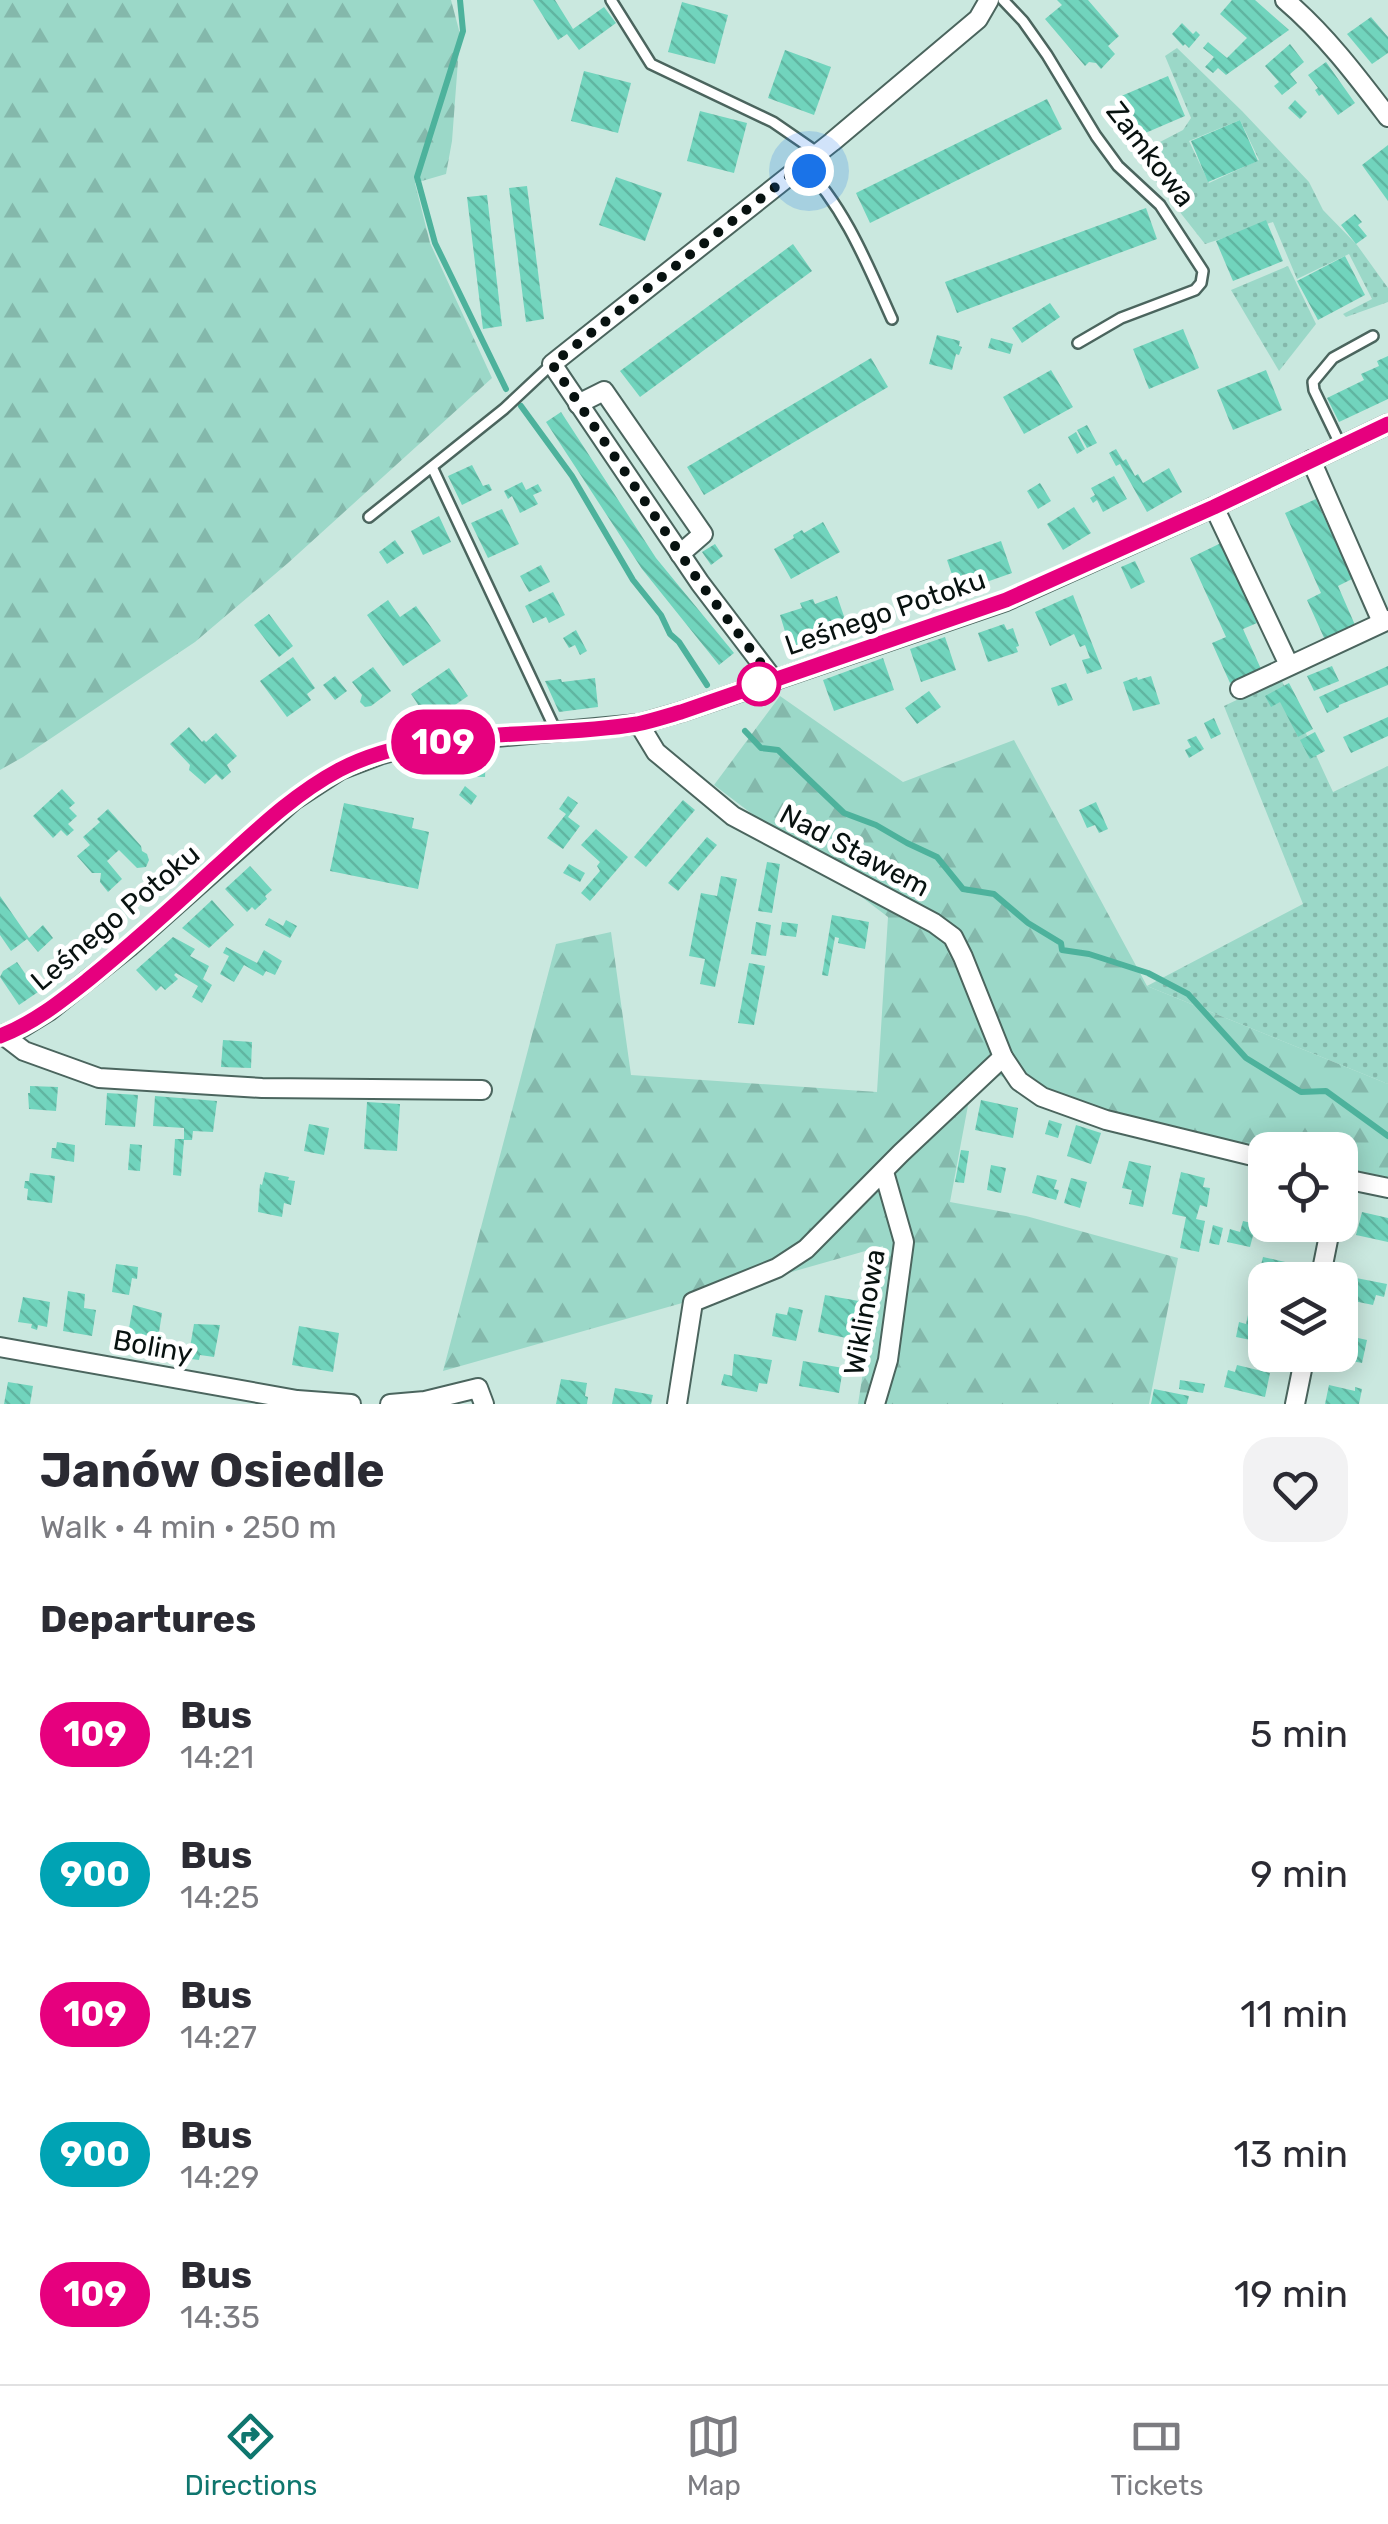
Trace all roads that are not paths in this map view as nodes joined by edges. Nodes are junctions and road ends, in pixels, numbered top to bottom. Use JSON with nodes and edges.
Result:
{"nodes":[{"id":1,"x":611,"y":0,"type":"edge"},
{"id":2,"x":989,"y":0,"type":"edge"},
{"id":3,"x":1003,"y":0,"type":"edge"},
{"id":4,"x":1285,"y":0,"type":"edge"},
{"id":5,"x":1388,"y":116,"type":"edge"},
{"id":6,"x":811,"y":159,"type":"junction"},
{"id":7,"x":892,"y":319,"type":"dead end"},
{"id":8,"x":1373,"y":336,"type":"dead end"},
{"id":9,"x":1078,"y":343,"type":"dead end"},
{"id":10,"x":552,"y":364,"type":"junction"},
{"id":11,"x":578,"y":404,"type":"junction"},
{"id":12,"x":1388,"y":424,"type":"edge"},
{"id":13,"x":1341,"y":446,"type":"junction"},
{"id":14,"x":1311,"y":460,"type":"junction"},
{"id":15,"x":432,"y":467,"type":"junction"},
{"id":16,"x":1214,"y":507,"type":"junction"},
{"id":17,"x":369,"y":517,"type":"dead end"},
{"id":18,"x":680,"y":554,"type":"junction"},
{"id":19,"x":1385,"y":621,"type":"edge"},
{"id":20,"x":1289,"y":664,"type":"junction"},
{"id":21,"x":773,"y":679,"type":"junction"},
{"id":22,"x":1240,"y":689,"type":"dead end"},
{"id":23,"x":639,"y":724,"type":"junction"},
{"id":24,"x":557,"y":732,"type":"junction"},
{"id":25,"x":2,"y":1036,"type":"edge"},
{"id":26,"x":1002,"y":1057,"type":"junction"},
{"id":27,"x":482,"y":1090,"type":"dead end"},
{"id":28,"x":1248,"y":1155,"type":"edge"},
{"id":29,"x":884,"y":1172,"type":"junction"},
{"id":30,"x":1358,"y":1182,"type":"edge"},
{"id":31,"x":1388,"y":1188,"type":"edge"},
{"id":32,"x":0,"y":1347,"type":"edge"},
{"id":33,"x":1302,"y":1372,"type":"edge"},
{"id":34,"x":481,"y":1396,"type":"edge"},
{"id":35,"x":297,"y":1402,"type":"edge"},
{"id":36,"x":351,"y":1404,"type":"edge"},
{"id":37,"x":390,"y":1404,"type":"edge"},
{"id":38,"x":677,"y":1404,"type":"edge"},
{"id":39,"x":875,"y":1404,"type":"edge"},
{"id":40,"x":1295,"y":1404,"type":"edge"}],
"edges":[{"from":1,"to":6,"type":"lane"},
{"from":2,"to":6,"type":"street"},
{"from":3,"to":9,"type":"lane","name":"Zamkowa"},
{"from":4,"to":5,"type":"street"},
{"from":6,"to":7,"type":"lane"},
{"from":6,"to":10,"type":"street"},
{"from":8,"to":13,"type":"lane"},
{"from":10,"to":11,"type":"street"},
{"from":10,"to":15,"type":"lane"},
{"from":11,"to":18,"type":"street"},
{"from":11,"to":18,"type":"street"},
{"from":12,"to":13,"type":"street","name":"Leśnego Potoku"},
{"from":13,"to":14,"type":"street","name":"Leśnego Potoku"},
{"from":14,"to":16,"type":"street","name":"Leśnego Potoku"},
{"from":14,"to":19,"type":"street"},
{"from":15,"to":17,"type":"lane"},
{"from":15,"to":24,"type":"lane"},
{"from":16,"to":20,"type":"street"},
{"from":16,"to":21,"type":"street","name":"Leśnego Potoku"},
{"from":18,"to":21,"type":"street"},
{"from":19,"to":20,"type":"street"},
{"from":20,"to":22,"type":"street"},
{"from":21,"to":23,"type":"street","name":"Leśnego Potoku"},
{"from":23,"to":24,"type":"street","name":"Leśnego Potoku"},
{"from":23,"to":26,"type":"street","name":"Nad Stawem"},
{"from":24,"to":25,"type":"street","name":"Leśnego Potoku"},
{"from":25,"to":27,"type":"street"},
{"from":26,"to":28,"type":"street","name":"Nad Stawem"},
{"from":26,"to":29,"type":"street"},
{"from":29,"to":38,"type":"street"},
{"from":29,"to":39,"type":"street","name":"Wiklinowa"},
{"from":30,"to":31,"type":"street"},
{"from":32,"to":35,"type":"street","name":"Boliny"},
{"from":33,"to":40,"type":"street"},
{"from":34,"to":37,"type":"street"},
{"from":35,"to":36,"type":"street","name":"Boliny"}]}
